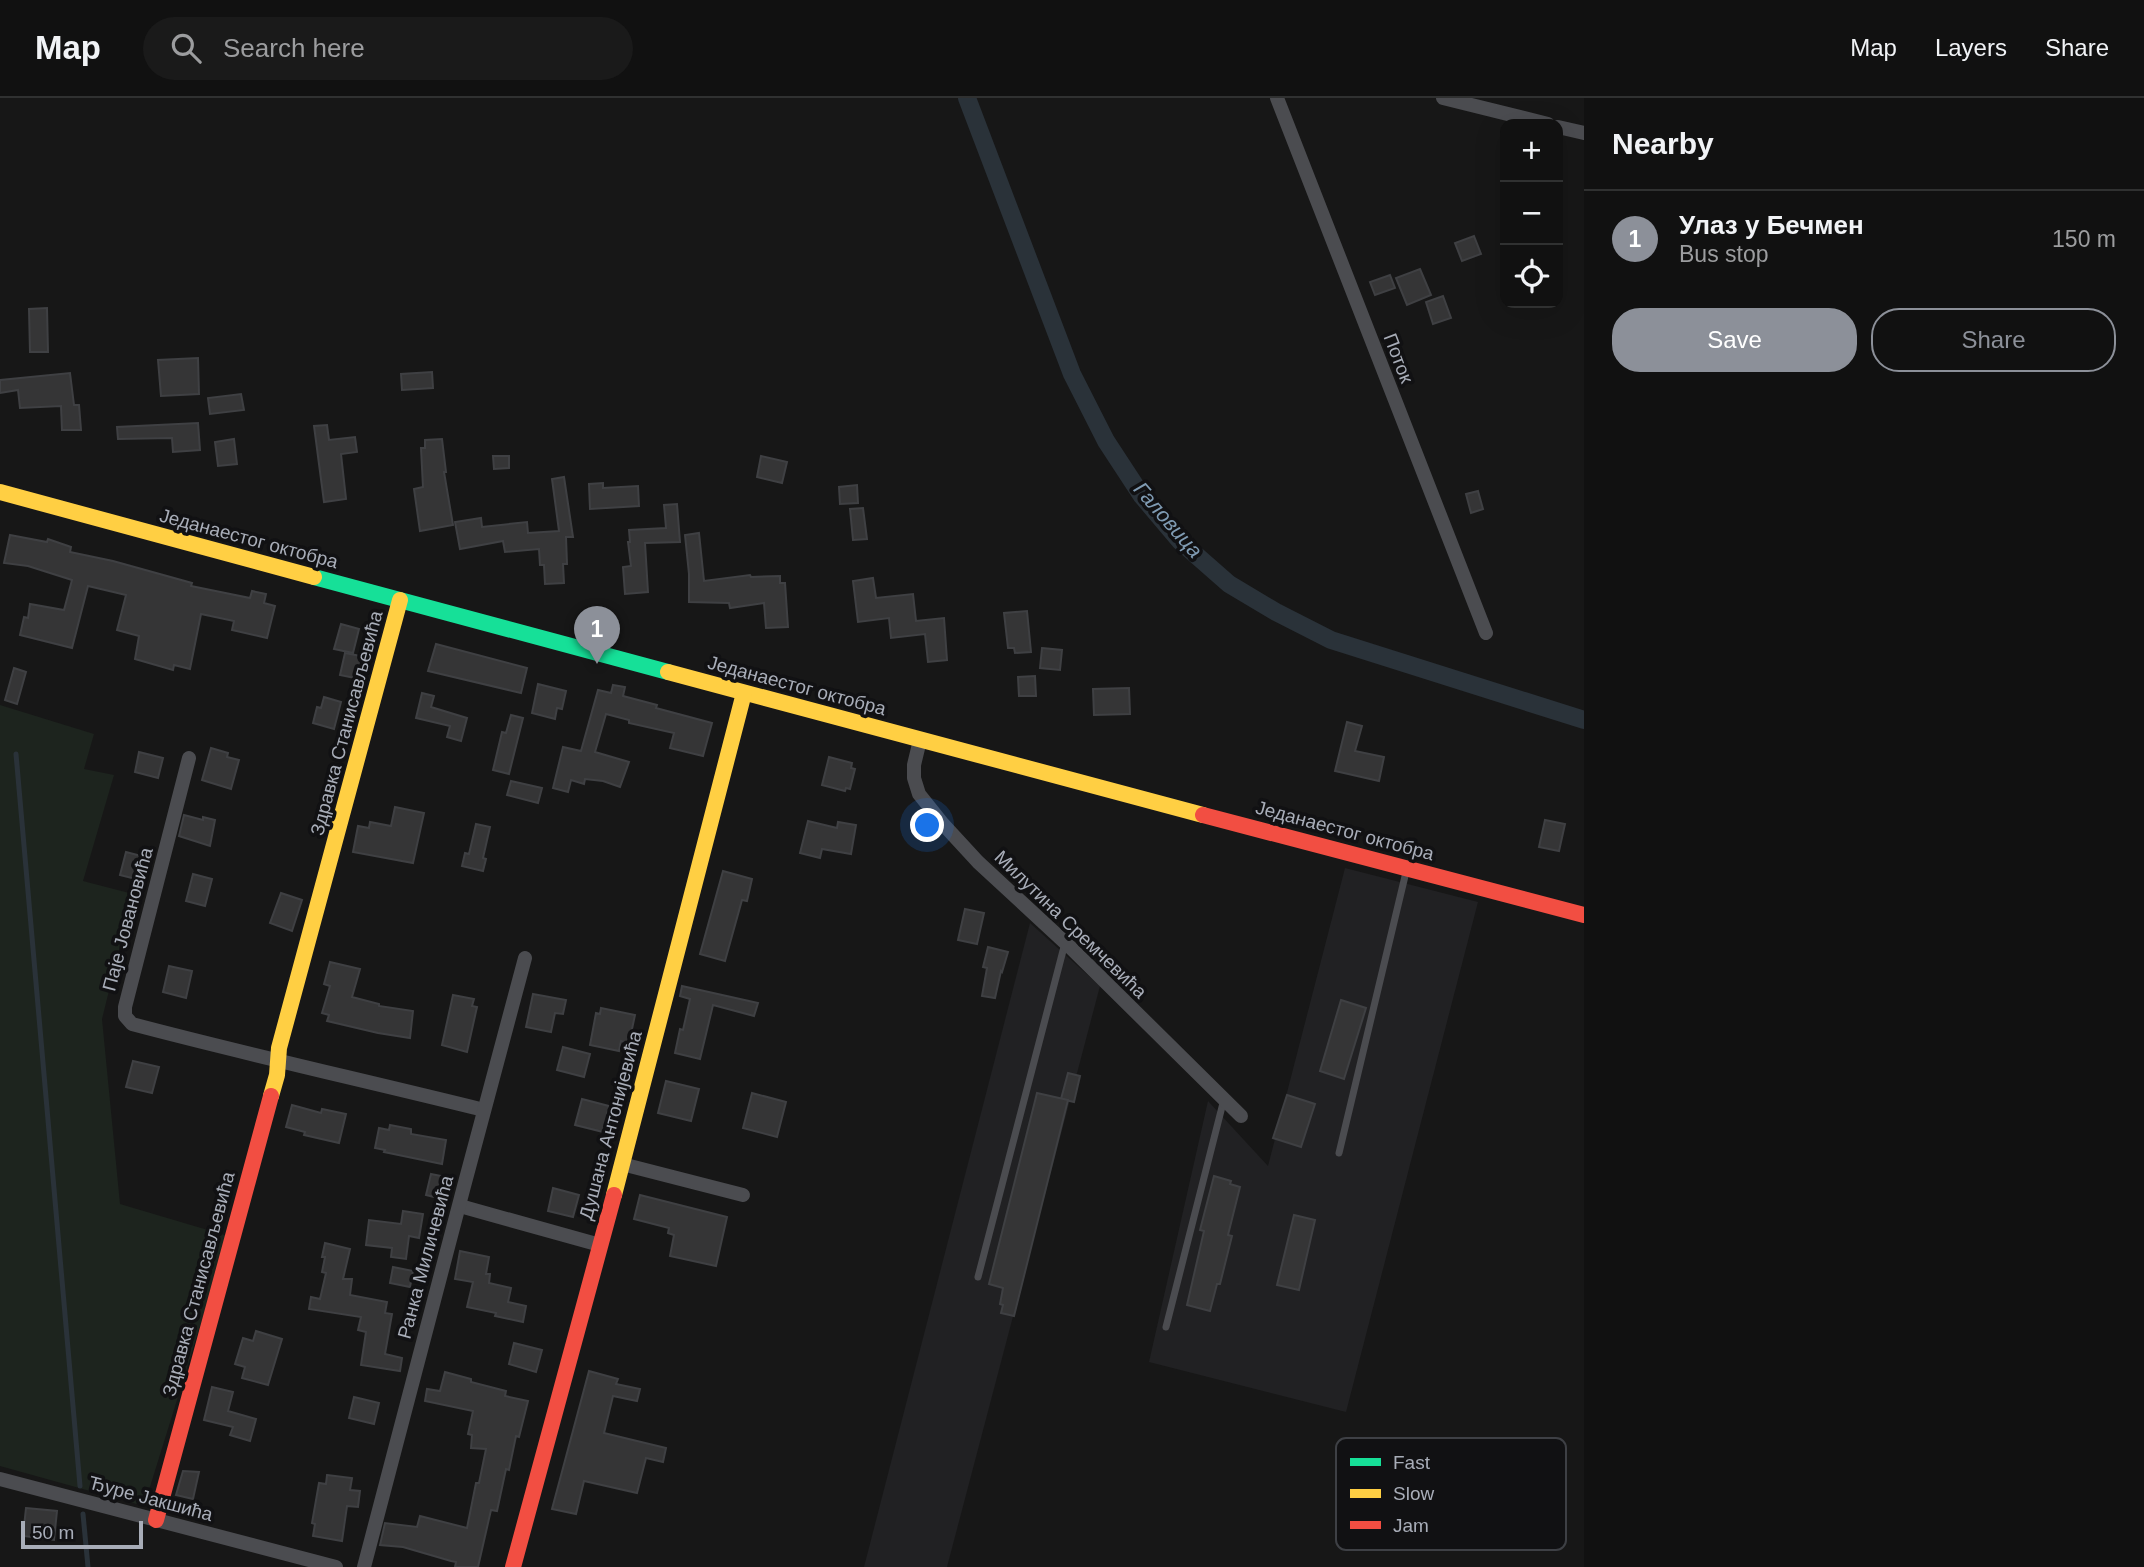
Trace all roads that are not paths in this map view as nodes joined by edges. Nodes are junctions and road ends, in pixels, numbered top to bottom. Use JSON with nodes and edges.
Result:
{"nodes":[{"id":1,"x":1276,"y":98,"type":"edge"},
{"id":2,"x":1443,"y":98,"type":"edge"},
{"id":3,"x":1528,"y":119,"type":"edge"},
{"id":4,"x":1563,"y":128,"type":"edge"},
{"id":5,"x":1584,"y":133,"type":"edge"},
{"id":6,"x":0,"y":492,"type":"edge"},
{"id":7,"x":400,"y":600,"type":"junction"},
{"id":8,"x":1486,"y":633,"type":"dead end"},
{"id":9,"x":744,"y":693,"type":"junction"},
{"id":10,"x":920,"y":740,"type":"junction"},
{"id":11,"x":189,"y":758,"type":"dead end"},
{"id":12,"x":1407,"y":868,"type":"junction"},
{"id":13,"x":1584,"y":915,"type":"edge"},
{"id":14,"x":1065,"y":943,"type":"junction"},
{"id":15,"x":525,"y":958,"type":"dead end"},
{"id":16,"x":278,"y":1059,"type":"junction"},
{"id":17,"x":1224,"y":1099,"type":"junction"},
{"id":18,"x":484,"y":1110,"type":"junction"},
{"id":19,"x":1241,"y":1116,"type":"dead end"},
{"id":20,"x":1339,"y":1153,"type":"dead end"},
{"id":21,"x":622,"y":1164,"type":"junction"},
{"id":22,"x":743,"y":1195,"type":"dead end"},
{"id":23,"x":460,"y":1206,"type":"junction"},
{"id":24,"x":600,"y":1245,"type":"junction"},
{"id":25,"x":978,"y":1277,"type":"dead end"},
{"id":26,"x":1166,"y":1327,"type":"dead end"},
{"id":27,"x":0,"y":1479,"type":"edge"},
{"id":28,"x":156,"y":1520,"type":"junction"},
{"id":29,"x":290,"y":1561,"type":"edge"},
{"id":30,"x":336,"y":1567,"type":"edge"},
{"id":31,"x":364,"y":1567,"type":"edge"},
{"id":32,"x":513,"y":1567,"type":"edge"}],
"edges":[{"from":1,"to":8,"type":"street","name":"Поток"},
{"from":2,"to":3,"type":"street"},
{"from":4,"to":5,"type":"street"},
{"from":6,"to":7,"type":"street","name":"Једанаестог октобра"},
{"from":7,"to":9,"type":"street","name":"Једанаестог октобра"},
{"from":7,"to":16,"type":"street","name":"Здравка Станисављевића"},
{"from":9,"to":10,"type":"street","name":"Једанаестог октобра"},
{"from":9,"to":21,"type":"street","name":"Душана Антонијевића"},
{"from":10,"to":12,"type":"street","name":"Једанаестог октобра"},
{"from":10,"to":14,"type":"street","name":"Милутина Сремчевића"},
{"from":11,"to":16,"type":"street","name":"Паје Јовановића"},
{"from":12,"to":13,"type":"street","name":"Једанаестог октобра"},
{"from":12,"to":20,"type":"lane"},
{"from":14,"to":17,"type":"street","name":"Милутина Сремчевића"},
{"from":14,"to":25,"type":"lane"},
{"from":15,"to":18,"type":"street","name":"Ранка Миличевића"},
{"from":16,"to":18,"type":"street"},
{"from":16,"to":28,"type":"street","name":"Здравка Станисављевића"},
{"from":17,"to":19,"type":"street","name":"Милутина Сремчевића"},
{"from":17,"to":26,"type":"lane"},
{"from":18,"to":23,"type":"street","name":"Ранка Миличевића"},
{"from":21,"to":22,"type":"street"},
{"from":21,"to":24,"type":"street","name":"Душана Антонијевића"},
{"from":23,"to":24,"type":"street"},
{"from":23,"to":31,"type":"street","name":"Ранка Миличевића"},
{"from":24,"to":32,"type":"street","name":"Душана Антонијевића"},
{"from":27,"to":28,"type":"street","name":"Ђуре Јакшића"},
{"from":28,"to":29,"type":"street","name":"Ђуре Јакшића"},
{"from":29,"to":30,"type":"street","name":"Ђуре Јакшића"}]}
